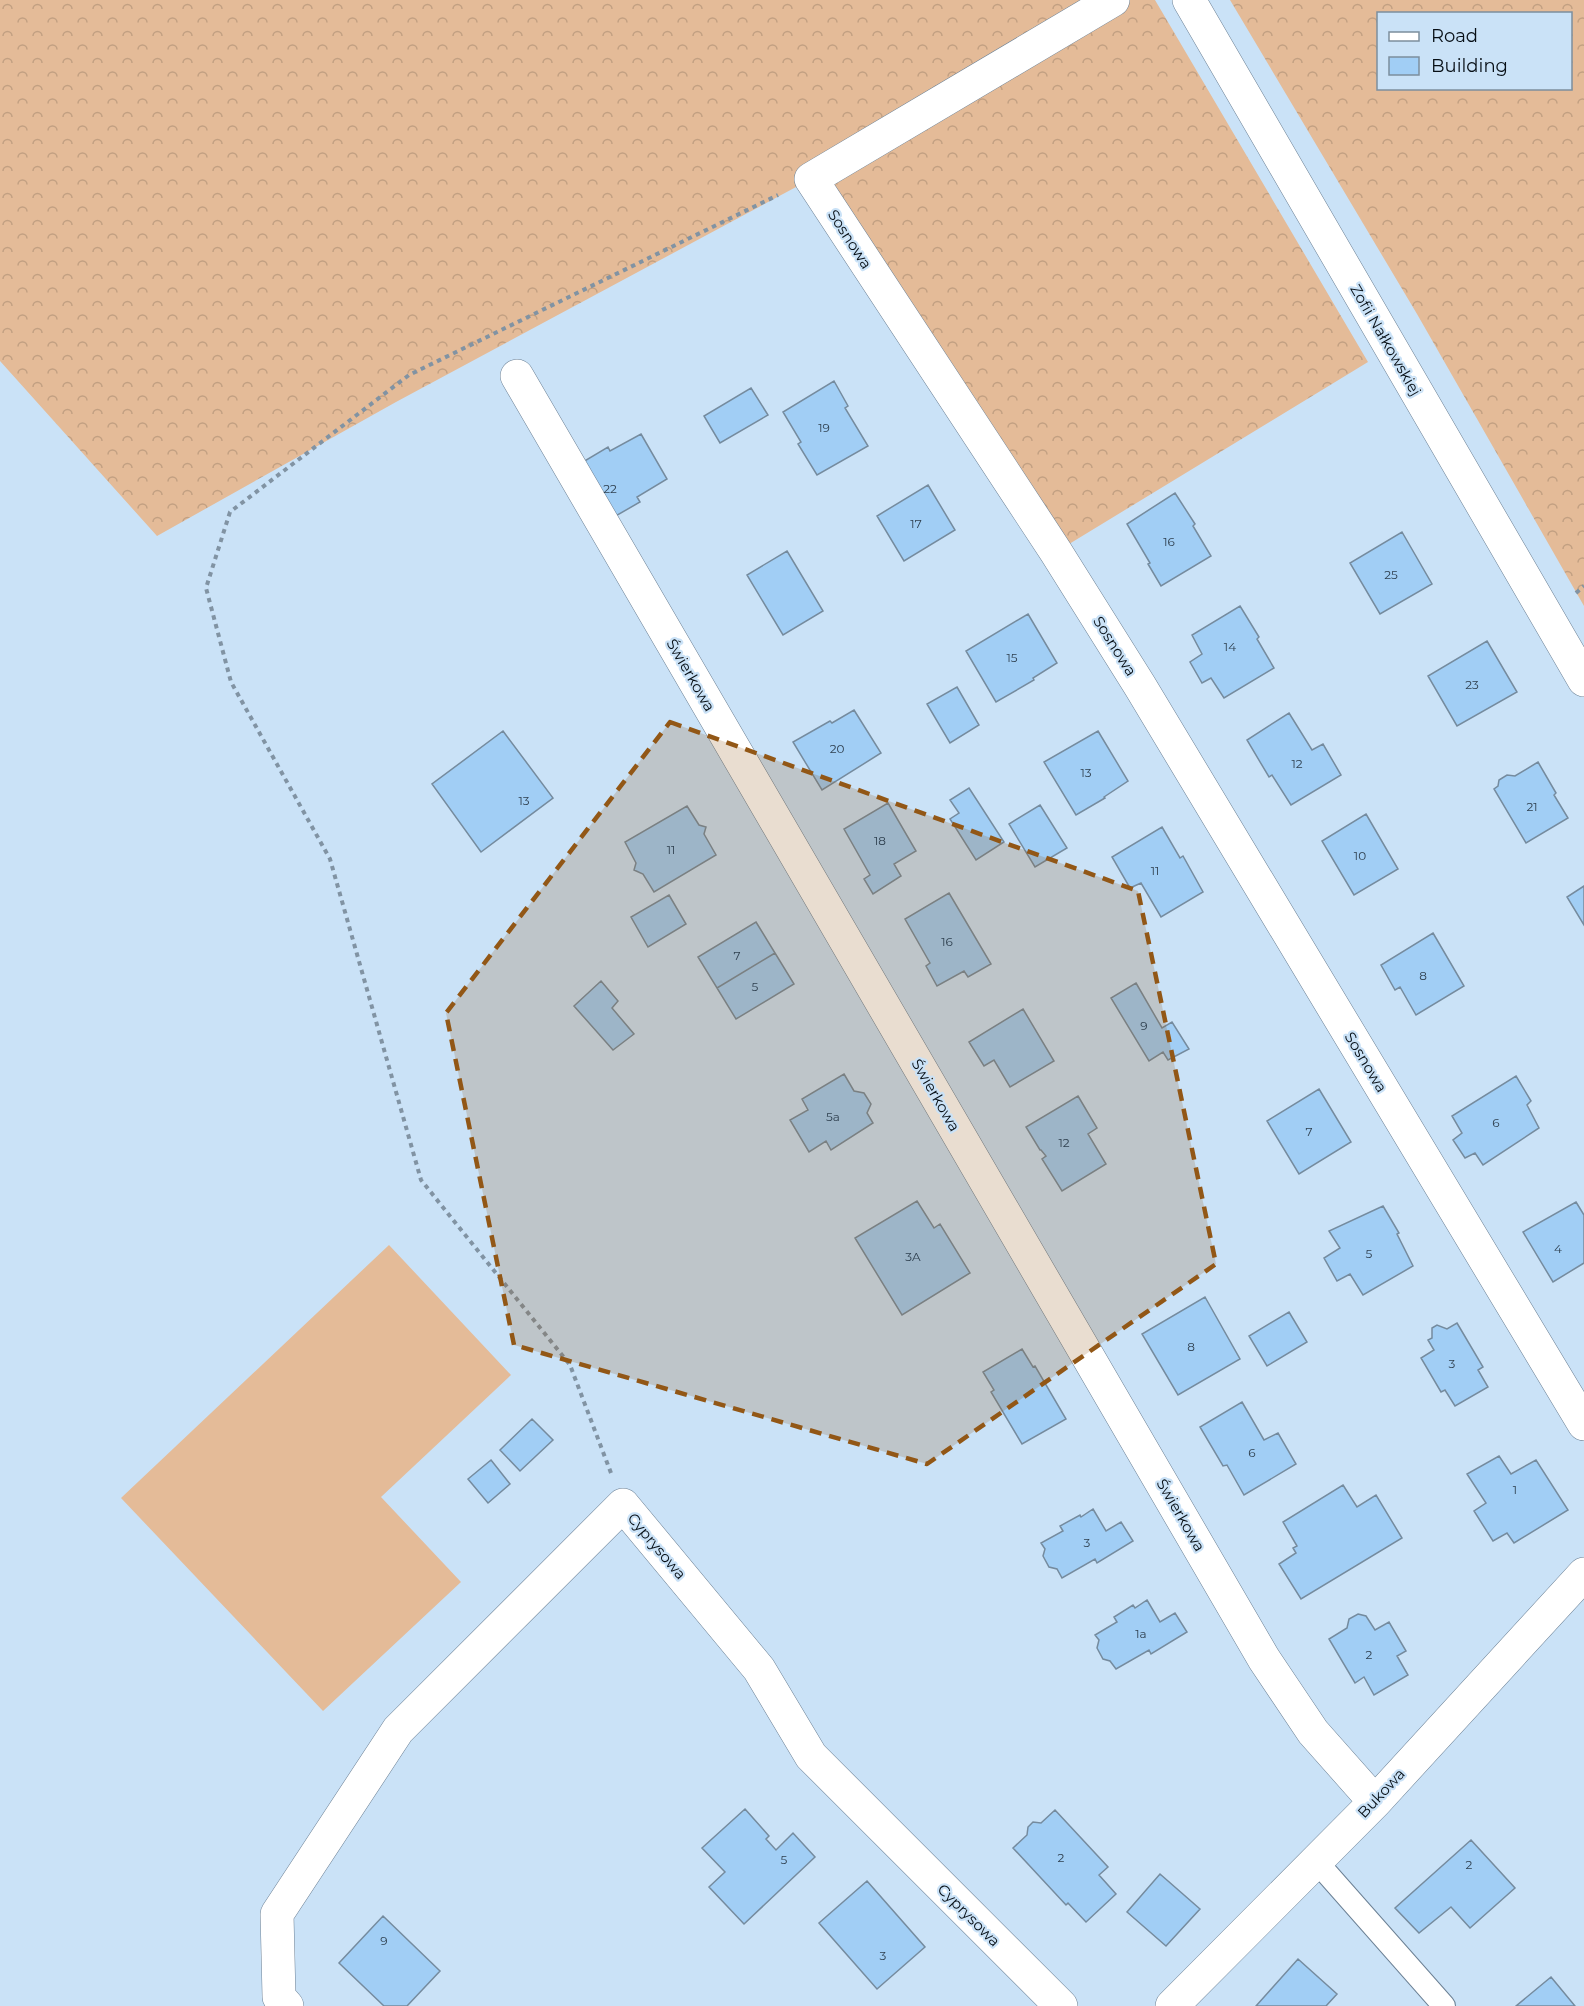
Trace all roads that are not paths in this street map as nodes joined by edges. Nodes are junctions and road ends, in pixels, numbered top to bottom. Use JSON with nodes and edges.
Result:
{"nodes":[{"id":1,"x":1113,"y":0,"type":"edge"},
{"id":2,"x":1189,"y":0,"type":"edge"},
{"id":3,"x":517,"y":375,"type":"dead end"},
{"id":4,"x":1584,"y":680,"type":"edge"},
{"id":5,"x":1584,"y":1424,"type":"edge"},
{"id":6,"x":1584,"y":1574,"type":"edge"},
{"id":7,"x":1375,"y":1802,"type":"junction"},
{"id":8,"x":1316,"y":1861,"type":"junction"},
{"id":9,"x":287,"y":2006,"type":"edge"},
{"id":10,"x":1061,"y":2006,"type":"edge"},
{"id":11,"x":1172,"y":2006,"type":"edge"},
{"id":12,"x":1444,"y":2006,"type":"edge"}],
"edges":[{"from":1,"to":5,"type":"street","name":"Sosnowa"},
{"from":2,"to":4,"type":"street","name":"Zofii Nałkowskiej"},
{"from":3,"to":7,"type":"street","name":"Świerkowa"},
{"from":6,"to":7,"type":"street","name":"Bukowa"},
{"from":7,"to":8,"type":"street","name":"Bukowa"},
{"from":8,"to":11,"type":"street","name":"Bukowa"},
{"from":8,"to":12,"type":"lane"},
{"from":9,"to":10,"type":"street","name":"Cyprysowa"}]}
